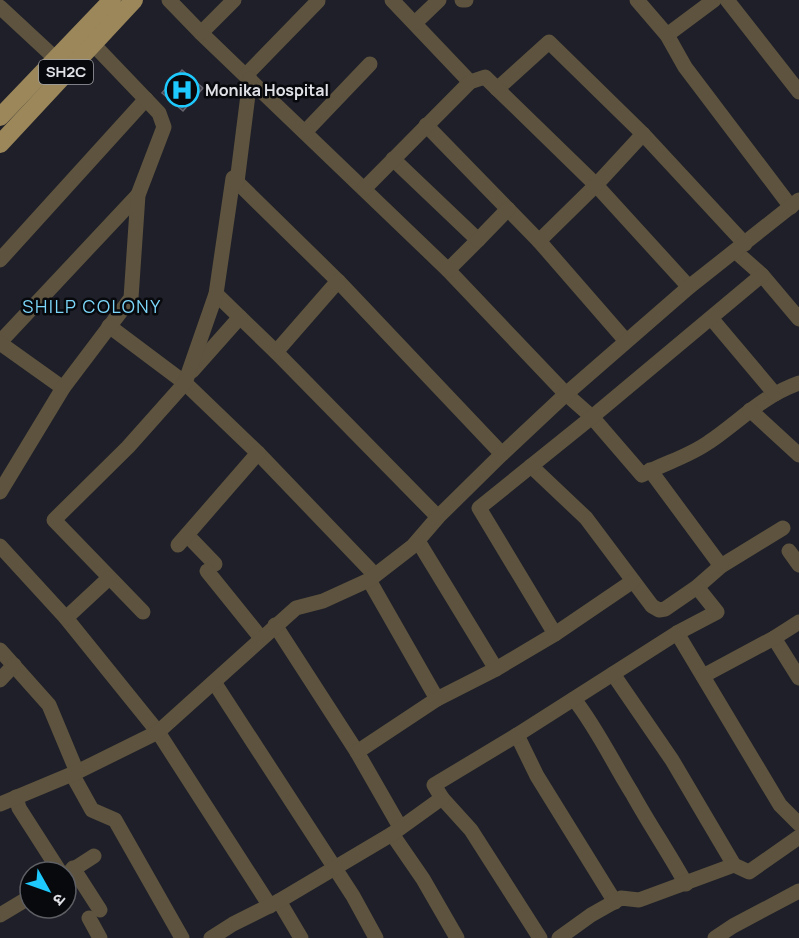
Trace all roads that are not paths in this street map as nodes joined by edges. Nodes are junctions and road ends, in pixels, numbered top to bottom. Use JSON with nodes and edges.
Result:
{"nodes":[{"id":1,"x":112,"y":0,"type":"edge"},
{"id":2,"x":134,"y":0,"type":"edge"},
{"id":3,"x":169,"y":0,"type":"edge"},
{"id":4,"x":234,"y":0,"type":"edge"},
{"id":5,"x":392,"y":0,"type":"edge"},
{"id":6,"x":439,"y":0,"type":"edge"},
{"id":7,"x":637,"y":0,"type":"edge"},
{"id":8,"x":714,"y":0,"type":"edge"},
{"id":9,"x":727,"y":0,"type":"edge"},
{"id":10,"x":318,"y":1,"type":"edge"},
{"id":11,"x":0,"y":7,"type":"edge"},
{"id":12,"x":415,"y":23,"type":"junction"},
{"id":13,"x":201,"y":33,"type":"junction"},
{"id":14,"x":667,"y":35,"type":"junction"},
{"id":15,"x":93,"y":44,"type":"junction"},
{"id":16,"x":56,"y":58,"type":"junction"},
{"id":17,"x":370,"y":64,"type":"dead end"},
{"id":18,"x":248,"y":77,"type":"junction"},
{"id":19,"x":470,"y":82,"type":"junction"},
{"id":20,"x":497,"y":89,"type":"junction"},
{"id":21,"x":799,"y":92,"type":"edge"},
{"id":22,"x":146,"y":99,"type":"junction"},
{"id":23,"x":1,"y":115,"type":"edge"},
{"id":24,"x":426,"y":126,"type":"junction"},
{"id":25,"x":305,"y":132,"type":"junction"},
{"id":26,"x":643,"y":134,"type":"junction"},
{"id":27,"x":0,"y":144,"type":"edge"},
{"id":28,"x":393,"y":159,"type":"junction"},
{"id":29,"x":237,"y":182,"type":"junction"},
{"id":30,"x":596,"y":185,"type":"junction"},
{"id":31,"x":364,"y":189,"type":"junction"},
{"id":32,"x":138,"y":195,"type":"junction"},
{"id":33,"x":795,"y":204,"type":"edge"},
{"id":34,"x":508,"y":209,"type":"junction"},
{"id":35,"x":478,"y":240,"type":"junction"},
{"id":36,"x":539,"y":241,"type":"junction"},
{"id":37,"x":741,"y":248,"type":"junction"},
{"id":38,"x":0,"y":260,"type":"edge"},
{"id":39,"x":448,"y":270,"type":"junction"},
{"id":40,"x":762,"y":275,"type":"junction"},
{"id":41,"x":338,"y":281,"type":"junction"},
{"id":42,"x":689,"y":287,"type":"junction"},
{"id":43,"x":216,"y":294,"type":"junction"},
{"id":44,"x":240,"y":317,"type":"junction"},
{"id":45,"x":711,"y":318,"type":"junction"},
{"id":46,"x":799,"y":319,"type":"edge"},
{"id":47,"x":109,"y":326,"type":"junction"},
{"id":48,"x":626,"y":341,"type":"junction"},
{"id":49,"x":2,"y":348,"type":"edge"},
{"id":50,"x":276,"y":352,"type":"junction"},
{"id":51,"x":186,"y":380,"type":"junction"},
{"id":52,"x":799,"y":383,"type":"edge"},
{"id":53,"x":63,"y":388,"type":"junction"},
{"id":54,"x":566,"y":394,"type":"junction"},
{"id":55,"x":775,"y":394,"type":"junction"},
{"id":56,"x":750,"y":410,"type":"junction"},
{"id":57,"x":592,"y":417,"type":"junction"},
{"id":58,"x":258,"y":453,"type":"junction"},
{"id":59,"x":502,"y":454,"type":"junction"},
{"id":60,"x":799,"y":455,"type":"edge"},
{"id":61,"x":531,"y":466,"type":"junction"},
{"id":62,"x":650,"y":470,"type":"junction"},
{"id":63,"x":0,"y":492,"type":"edge"},
{"id":64,"x":438,"y":517,"type":"junction"},
{"id":65,"x":783,"y":528,"type":"dead end"},
{"id":66,"x":418,"y":541,"type":"junction"},
{"id":67,"x":0,"y":546,"type":"edge"},
{"id":68,"x":789,"y":551,"type":"dead end"},
{"id":69,"x":799,"y":565,"type":"edge"},
{"id":70,"x":721,"y":566,"type":"junction"},
{"id":71,"x":372,"y":577,"type":"junction"},
{"id":72,"x":109,"y":578,"type":"junction"},
{"id":73,"x":633,"y":581,"type":"junction"},
{"id":74,"x":697,"y":587,"type":"junction"},
{"id":75,"x":143,"y":612,"type":"dead end"},
{"id":76,"x":66,"y":618,"type":"junction"},
{"id":77,"x":799,"y":622,"type":"edge"},
{"id":78,"x":275,"y":625,"type":"junction"},
{"id":79,"x":677,"y":633,"type":"junction"},
{"id":80,"x":555,"y":634,"type":"junction"},
{"id":81,"x":261,"y":638,"type":"junction"},
{"id":82,"x":774,"y":638,"type":"junction"},
{"id":83,"x":0,"y":650,"type":"edge"},
{"id":84,"x":14,"y":665,"type":"junction"},
{"id":85,"x":496,"y":669,"type":"junction"},
{"id":86,"x":613,"y":674,"type":"junction"},
{"id":87,"x":703,"y":676,"type":"junction"},
{"id":88,"x":799,"y":678,"type":"edge"},
{"id":89,"x":0,"y":680,"type":"edge"},
{"id":90,"x":214,"y":682,"type":"junction"},
{"id":91,"x":437,"y":699,"type":"junction"},
{"id":92,"x":574,"y":699,"type":"junction"},
{"id":93,"x":159,"y":732,"type":"junction"},
{"id":94,"x":517,"y":735,"type":"junction"},
{"id":95,"x":357,"y":752,"type":"junction"},
{"id":96,"x":75,"y":773,"type":"junction"},
{"id":97,"x":16,"y":797,"type":"junction"},
{"id":98,"x":442,"y":798,"type":"junction"},
{"id":99,"x":0,"y":804,"type":"edge"},
{"id":100,"x":799,"y":824,"type":"edge"},
{"id":101,"x":396,"y":831,"type":"junction"},
{"id":102,"x":799,"y":837,"type":"edge"},
{"id":103,"x":93,"y":856,"type":"dead end"},
{"id":104,"x":58,"y":860,"type":"edge"},
{"id":105,"x":78,"y":864,"type":"edge"},
{"id":106,"x":734,"y":865,"type":"junction"},
{"id":107,"x":334,"y":869,"type":"junction"},
{"id":108,"x":686,"y":884,"type":"junction"},
{"id":109,"x":78,"y":889,"type":"edge"},
{"id":110,"x":799,"y":891,"type":"edge"},
{"id":111,"x":18,"y":902,"type":"edge"},
{"id":112,"x":615,"y":902,"type":"junction"},
{"id":113,"x":275,"y":903,"type":"junction"},
{"id":114,"x":2,"y":909,"type":"edge"},
{"id":115,"x":100,"y":938,"type":"edge"},
{"id":116,"x":182,"y":938,"type":"edge"},
{"id":117,"x":211,"y":938,"type":"edge"},
{"id":118,"x":302,"y":938,"type":"edge"},
{"id":119,"x":376,"y":938,"type":"edge"},
{"id":120,"x":457,"y":938,"type":"edge"},
{"id":121,"x":540,"y":938,"type":"edge"},
{"id":122,"x":559,"y":938,"type":"edge"},
{"id":123,"x":715,"y":938,"type":"edge"}],
"edges":[{"from":1,"to":16,"type":"main road","number":"SH2C"},
{"from":2,"to":15,"type":"main road","number":"SH2C"},
{"from":3,"to":13,"type":"street"},
{"from":4,"to":13,"type":"street"},
{"from":5,"to":12,"type":"street"},
{"from":6,"to":12,"type":"street"},
{"from":7,"to":14,"type":"street"},
{"from":8,"to":14,"type":"street"},
{"from":9,"to":21,"type":"street"},
{"from":10,"to":18,"type":"street"},
{"from":11,"to":16,"type":"street"},
{"from":12,"to":19,"type":"street"},
{"from":13,"to":18,"type":"street"},
{"from":14,"to":33,"type":"street"},
{"from":15,"to":22,"type":"street"},
{"from":15,"to":27,"type":"main road","number":"SH2C"},
{"from":16,"to":23,"type":"main road","number":"SH2C"},
{"from":17,"to":25,"type":"street"},
{"from":18,"to":25,"type":"street"},
{"from":18,"to":29,"type":"street"},
{"from":19,"to":20,"type":"street"},
{"from":19,"to":24,"type":"street"},
{"from":20,"to":26,"type":"street"},
{"from":20,"to":30,"type":"street"},
{"from":22,"to":32,"type":"street"},
{"from":22,"to":38,"type":"street"},
{"from":24,"to":28,"type":"street"},
{"from":24,"to":34,"type":"street"},
{"from":25,"to":31,"type":"street"},
{"from":26,"to":30,"type":"street"},
{"from":26,"to":37,"type":"street"},
{"from":28,"to":31,"type":"street"},
{"from":28,"to":35,"type":"street"},
{"from":29,"to":41,"type":"street"},
{"from":29,"to":43,"type":"street"},
{"from":30,"to":36,"type":"street"},
{"from":30,"to":42,"type":"street"},
{"from":31,"to":39,"type":"street"},
{"from":32,"to":47,"type":"street"},
{"from":32,"to":49,"type":"street"},
{"from":33,"to":37,"type":"street"},
{"from":34,"to":35,"type":"street"},
{"from":34,"to":36,"type":"street"},
{"from":35,"to":39,"type":"street"},
{"from":36,"to":48,"type":"street"},
{"from":37,"to":40,"type":"street"},
{"from":37,"to":42,"type":"street"},
{"from":39,"to":54,"type":"street"},
{"from":40,"to":45,"type":"street"},
{"from":40,"to":46,"type":"street"},
{"from":41,"to":50,"type":"street"},
{"from":41,"to":59,"type":"street"},
{"from":42,"to":48,"type":"street"},
{"from":43,"to":44,"type":"street"},
{"from":43,"to":51,"type":"street"},
{"from":44,"to":50,"type":"street"},
{"from":44,"to":51,"type":"street"},
{"from":45,"to":55,"type":"street"},
{"from":45,"to":57,"type":"street"},
{"from":47,"to":51,"type":"street"},
{"from":47,"to":53,"type":"street"},
{"from":48,"to":54,"type":"street"},
{"from":49,"to":53,"type":"street"},
{"from":50,"to":64,"type":"street"},
{"from":51,"to":58,"type":"street"},
{"from":51,"to":72,"type":"street"},
{"from":52,"to":55,"type":"street"},
{"from":53,"to":63,"type":"street"},
{"from":54,"to":57,"type":"street"},
{"from":54,"to":59,"type":"street"},
{"from":55,"to":56,"type":"street"},
{"from":56,"to":60,"type":"street"},
{"from":56,"to":62,"type":"street"},
{"from":57,"to":61,"type":"street"},
{"from":57,"to":62,"type":"street"},
{"from":58,"to":71,"type":"street"},
{"from":58,"to":81,"type":"street"},
{"from":59,"to":64,"type":"street"},
{"from":61,"to":73,"type":"street"},
{"from":61,"to":80,"type":"street"},
{"from":62,"to":70,"type":"street"},
{"from":64,"to":66,"type":"street"},
{"from":65,"to":70,"type":"street"},
{"from":66,"to":71,"type":"street"},
{"from":66,"to":85,"type":"street"},
{"from":67,"to":76,"type":"street"},
{"from":68,"to":69,"type":"street"},
{"from":70,"to":74,"type":"street"},
{"from":71,"to":78,"type":"street"},
{"from":71,"to":91,"type":"street"},
{"from":72,"to":75,"type":"street"},
{"from":72,"to":76,"type":"street"},
{"from":73,"to":74,"type":"street"},
{"from":73,"to":80,"type":"street"},
{"from":74,"to":79,"type":"street"},
{"from":76,"to":93,"type":"street"},
{"from":77,"to":82,"type":"street"},
{"from":78,"to":81,"type":"street"},
{"from":78,"to":95,"type":"street"},
{"from":79,"to":86,"type":"street"},
{"from":79,"to":87,"type":"street"},
{"from":80,"to":85,"type":"street"},
{"from":81,"to":90,"type":"street"},
{"from":82,"to":87,"type":"street"},
{"from":82,"to":88,"type":"street"},
{"from":83,"to":84,"type":"street"},
{"from":84,"to":89,"type":"street"},
{"from":84,"to":96,"type":"street"},
{"from":85,"to":91,"type":"street"},
{"from":86,"to":92,"type":"street"},
{"from":86,"to":106,"type":"street"},
{"from":87,"to":100,"type":"street"},
{"from":90,"to":93,"type":"street"},
{"from":90,"to":107,"type":"street"},
{"from":91,"to":95,"type":"street"},
{"from":92,"to":94,"type":"street"},
{"from":92,"to":108,"type":"street"},
{"from":93,"to":96,"type":"street"},
{"from":93,"to":113,"type":"street"},
{"from":94,"to":98,"type":"street"},
{"from":94,"to":112,"type":"street"},
{"from":95,"to":101,"type":"street"},
{"from":96,"to":97,"type":"street"},
{"from":96,"to":116,"type":"street"},
{"from":97,"to":99,"type":"street"},
{"from":97,"to":104,"type":"street"},
{"from":98,"to":101,"type":"street"},
{"from":98,"to":121,"type":"street"},
{"from":101,"to":107,"type":"street"},
{"from":101,"to":120,"type":"street"},
{"from":102,"to":106,"type":"street"},
{"from":103,"to":105,"type":"street"},
{"from":106,"to":108,"type":"street"},
{"from":107,"to":113,"type":"street"},
{"from":107,"to":119,"type":"street"},
{"from":108,"to":112,"type":"street"},
{"from":109,"to":115,"type":"street"},
{"from":110,"to":123,"type":"street"},
{"from":111,"to":114,"type":"street"},
{"from":112,"to":122,"type":"street"},
{"from":113,"to":117,"type":"street"},
{"from":113,"to":118,"type":"street"}]}
